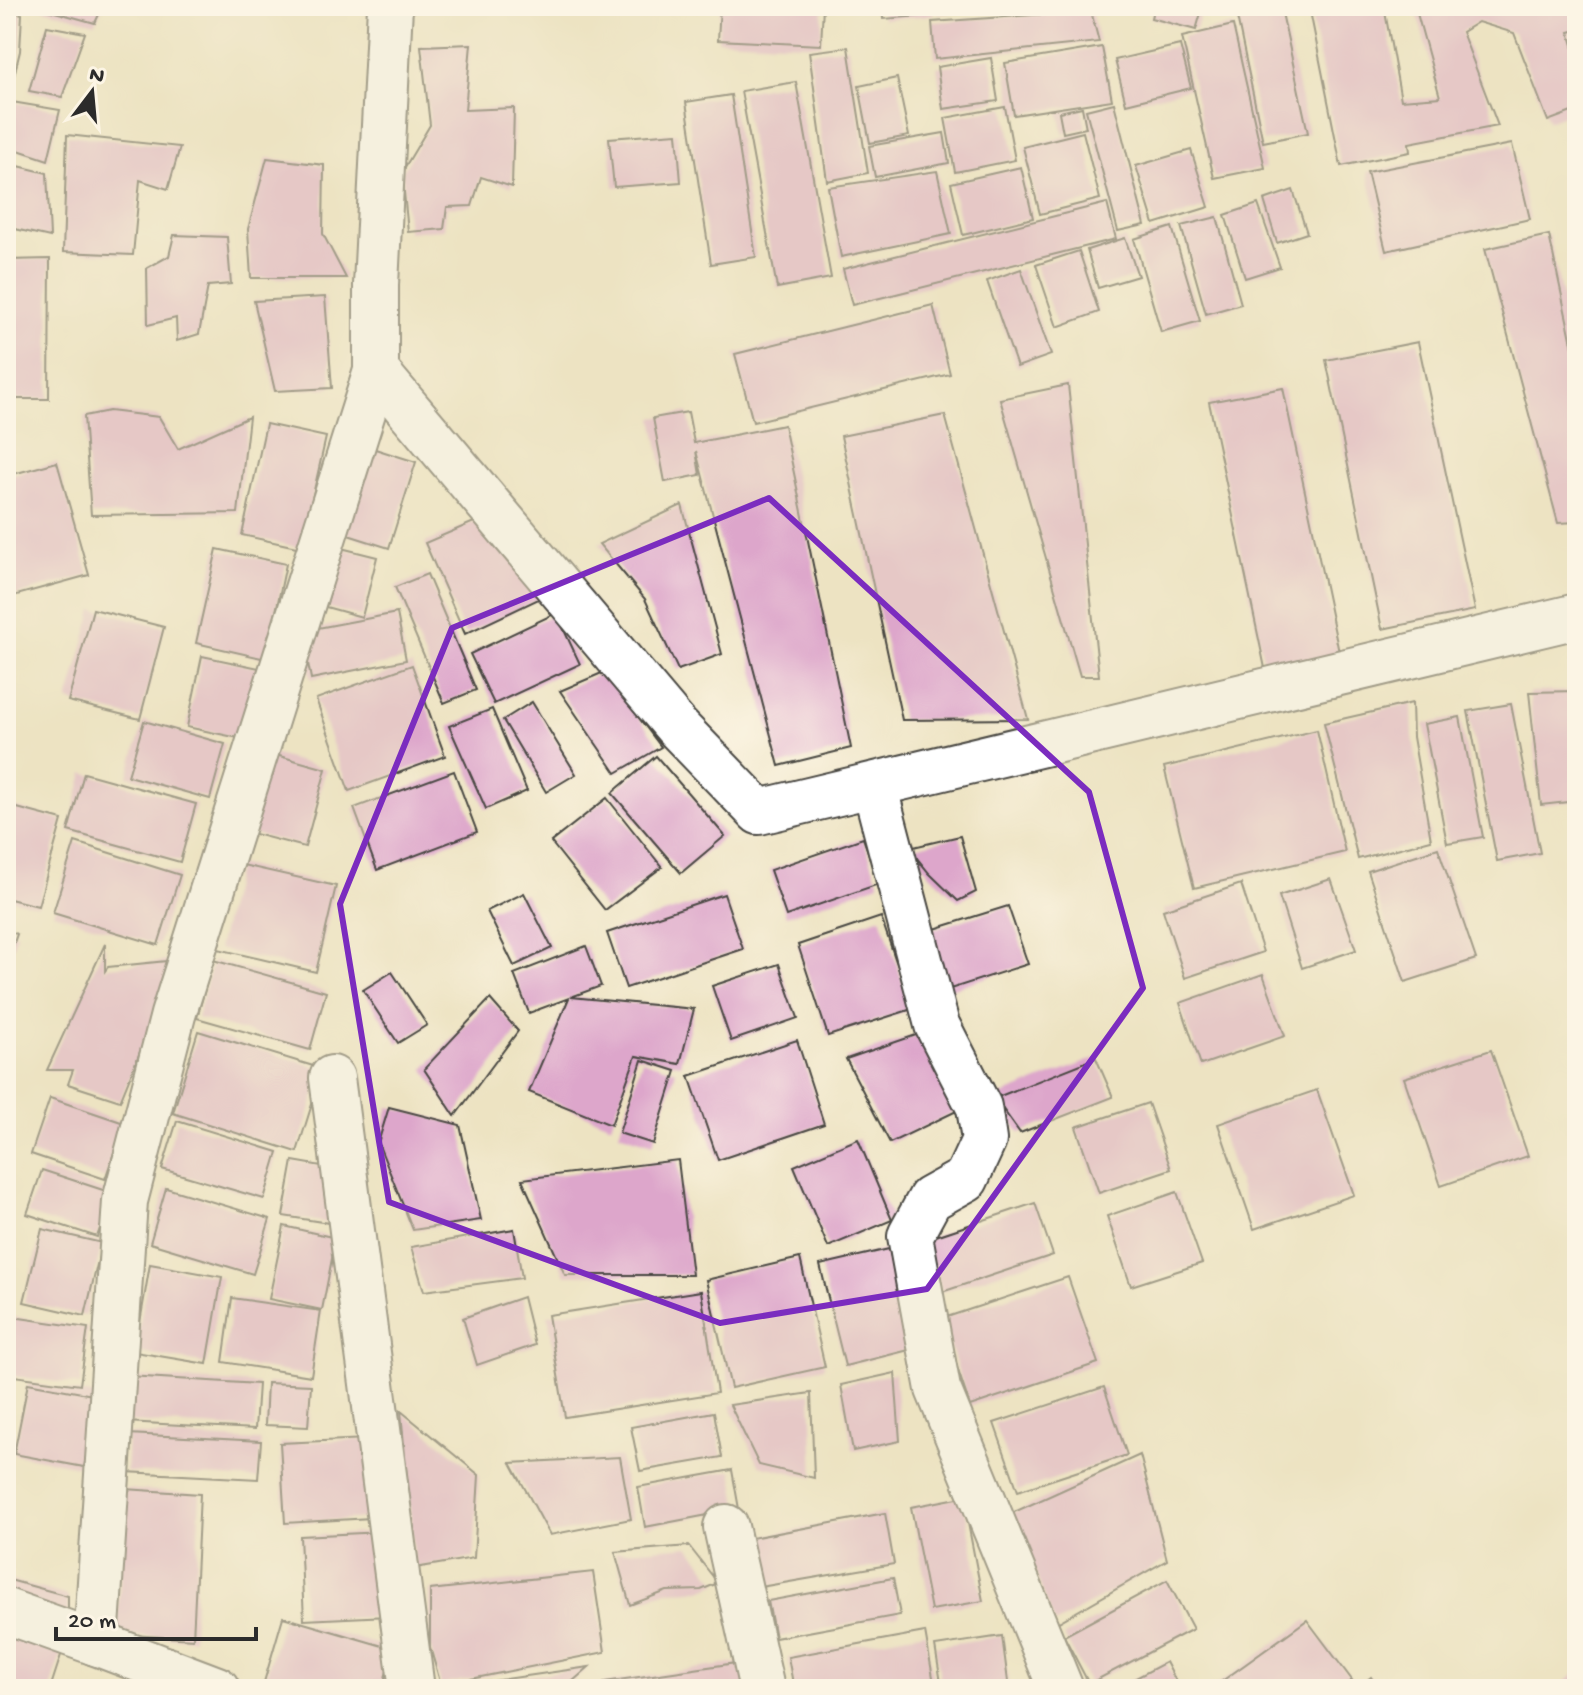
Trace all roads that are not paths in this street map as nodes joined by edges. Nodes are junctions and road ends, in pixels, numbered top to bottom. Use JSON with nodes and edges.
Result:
{"nodes":[{"id":1,"x":390,"y":6,"type":"edge"},
{"id":2,"x":376,"y":371,"type":"junction"},
{"id":3,"x":1577,"y":616,"type":"edge"},
{"id":4,"x":874,"y":785,"type":"junction"},
{"id":5,"x":332,"y":1078,"type":"dead end"},
{"id":6,"x":726,"y":1527,"type":"dead end"},
{"id":7,"x":6,"y":1611,"type":"edge"},
{"id":8,"x":96,"y":1643,"type":"junction"},
{"id":9,"x":217,"y":1689,"type":"edge"},
{"id":10,"x":412,"y":1689,"type":"edge"},
{"id":11,"x":762,"y":1689,"type":"edge"},
{"id":12,"x":1061,"y":1689,"type":"edge"}],
"edges":[{"from":1,"to":2,"type":"street"},
{"from":2,"to":4,"type":"street"},
{"from":2,"to":8,"type":"street"},
{"from":3,"to":4,"type":"street"},
{"from":4,"to":12,"type":"street"},
{"from":5,"to":10,"type":"street"},
{"from":6,"to":11,"type":"street"},
{"from":7,"to":8,"type":"street"},
{"from":8,"to":9,"type":"street"}]}
